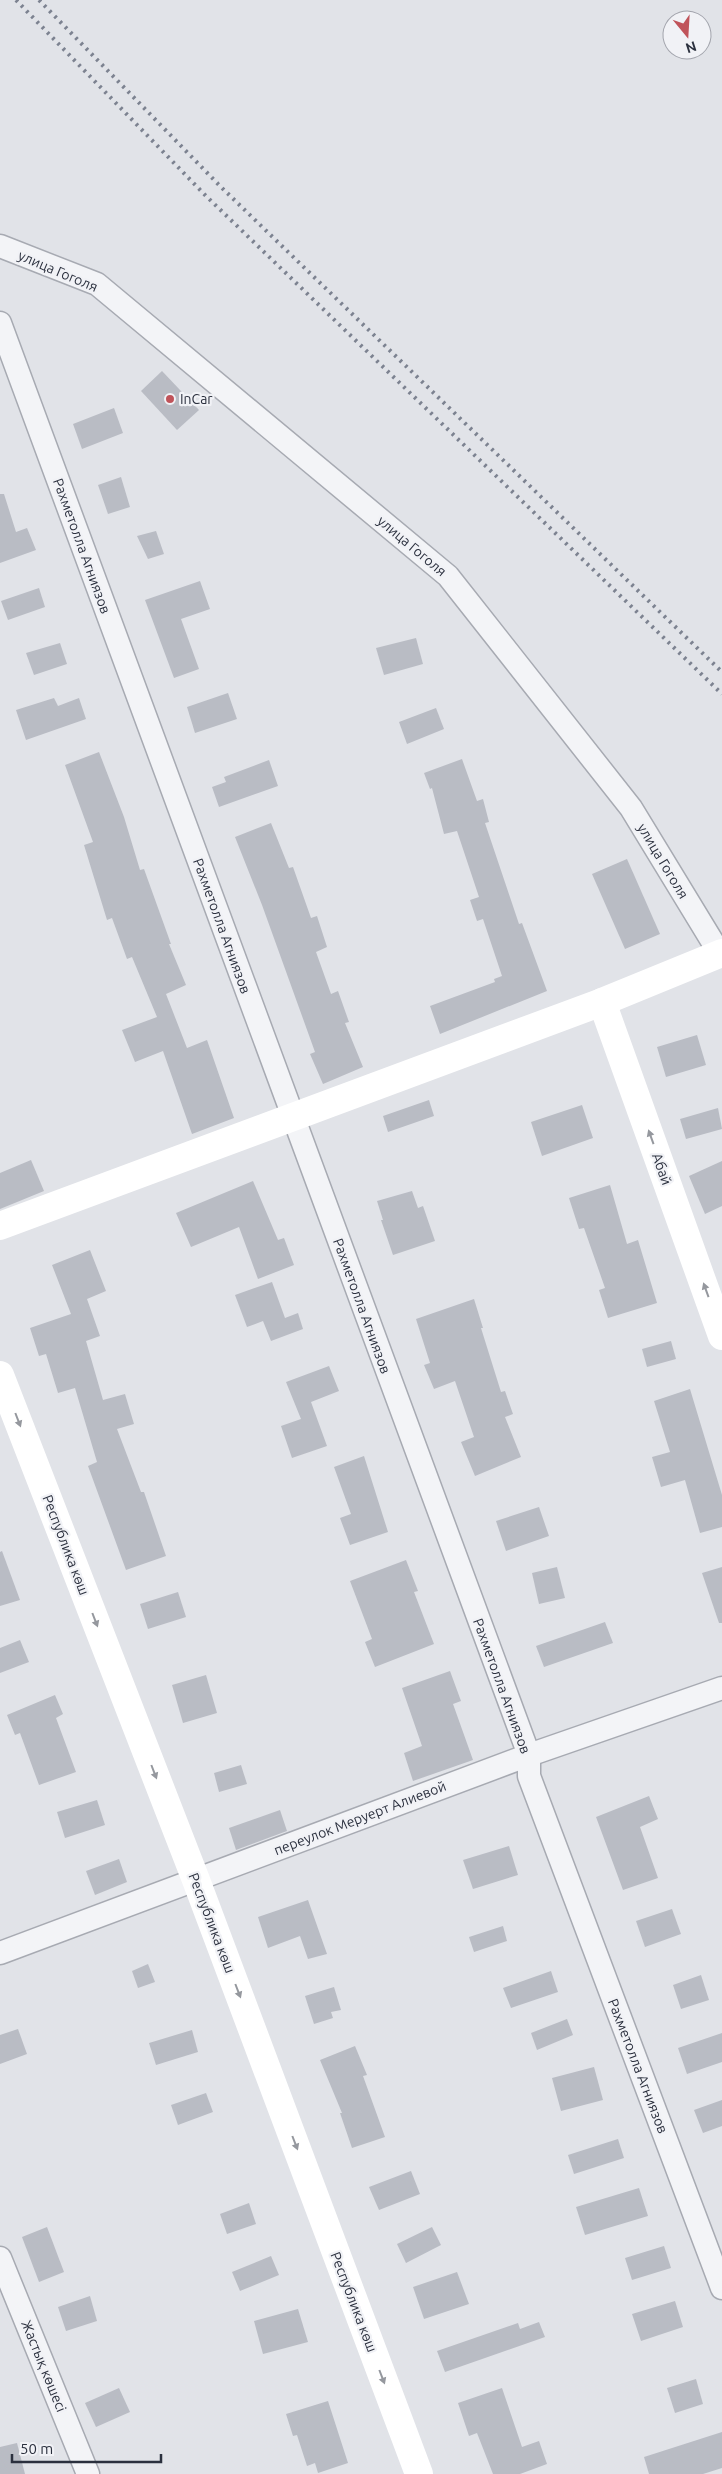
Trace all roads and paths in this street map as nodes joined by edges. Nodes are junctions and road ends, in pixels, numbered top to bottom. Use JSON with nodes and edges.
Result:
{"nodes":[{"id":1,"x":0,"y":246,"type":"edge"},
{"id":2,"x":0,"y":324,"type":"edge"},
{"id":3,"x":721,"y":954,"type":"edge"},
{"id":4,"x":602,"y":1002,"type":"junction"},
{"id":5,"x":292,"y":1117,"type":"junction"},
{"id":6,"x":0,"y":1226,"type":"edge"},
{"id":7,"x":722,"y":1336,"type":"edge"},
{"id":8,"x":0,"y":1374,"type":"edge"},
{"id":9,"x":722,"y":1688,"type":"edge"},
{"id":10,"x":529,"y":1755,"type":"junction"},
{"id":11,"x":196,"y":1880,"type":"junction"},
{"id":12,"x":0,"y":1953,"type":"edge"},
{"id":13,"x":0,"y":2258,"type":"edge"},
{"id":14,"x":722,"y":2288,"type":"edge"},
{"id":15,"x":88,"y":2474,"type":"edge"},
{"id":16,"x":419,"y":2474,"type":"edge"}],
"edges":[{"from":1,"to":3,"type":"street","name":"улица Гоголя"},
{"from":2,"to":5,"type":"street","name":"Рахметолла Агниязов"},
{"from":3,"to":4,"type":"main road"},
{"from":4,"to":5,"type":"main road"},
{"from":7,"to":4,"type":"main road","name":"Абай","one_way":true},
{"from":5,"to":6,"type":"main road"},
{"from":5,"to":10,"type":"street","name":"Рахметолла Агниязов"},
{"from":8,"to":11,"type":"main road","name":"Республика көш","one_way":true},
{"from":9,"to":10,"type":"street","name":"переулок Меруерт Алиевой"},
{"from":10,"to":11,"type":"street","name":"переулок Меруерт Алиевой"},
{"from":10,"to":14,"type":"street","name":"Рахметолла Агниязов"},
{"from":11,"to":12,"type":"street","name":"переулок Меруерт Алиевой"},
{"from":11,"to":16,"type":"main road","name":"Республика көш","one_way":true},
{"from":13,"to":15,"type":"street","name":"Жастық көшесі"}]}
